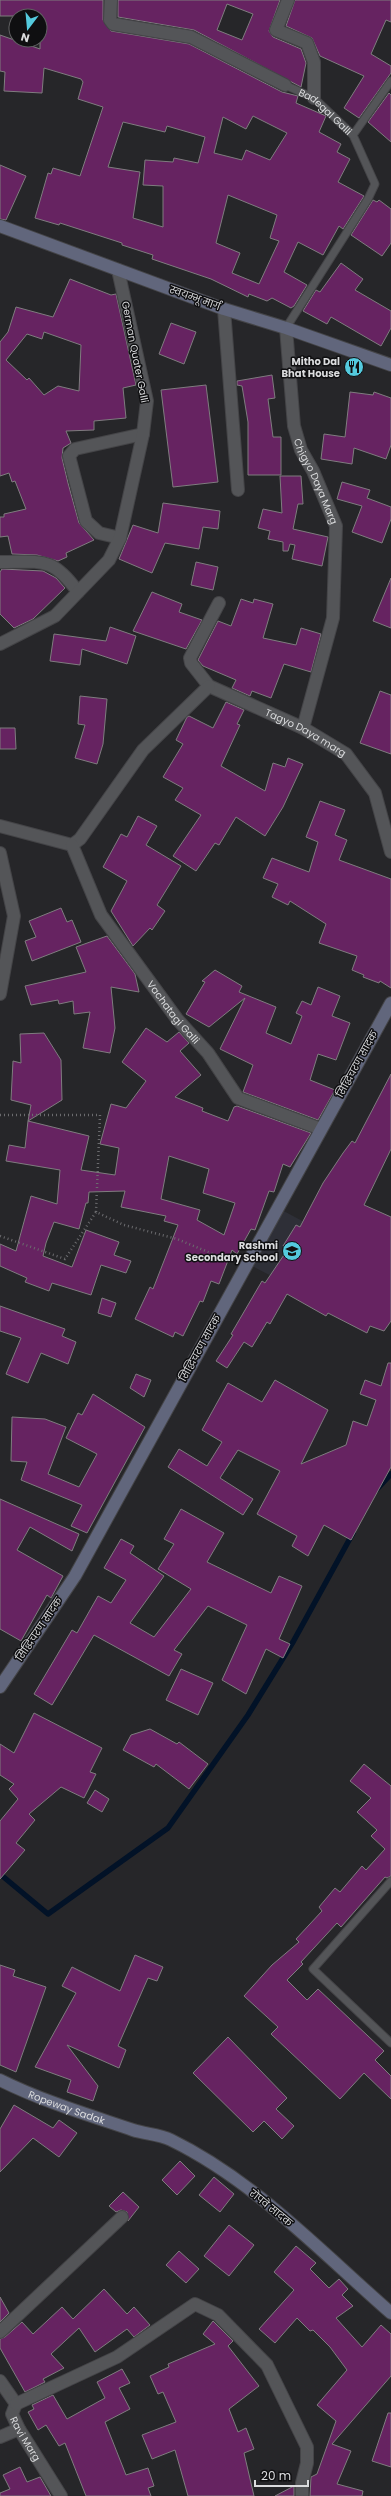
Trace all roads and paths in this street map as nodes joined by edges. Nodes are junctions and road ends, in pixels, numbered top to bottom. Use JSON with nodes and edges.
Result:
{"nodes":[{"id":1,"x":111,"y":0,"type":"edge"},
{"id":2,"x":288,"y":0,"type":"edge"},
{"id":3,"x":391,"y":81,"type":"edge"},
{"id":4,"x":285,"y":85,"type":"joint"},
{"id":5,"x":314,"y":98,"type":"junction"},
{"id":6,"x":353,"y":134,"type":"junction"},
{"id":7,"x":0,"y":226,"type":"edge"},
{"id":8,"x":118,"y":270,"type":"junction"},
{"id":9,"x":224,"y":309,"type":"junction"},
{"id":10,"x":286,"y":328,"type":"junction"},
{"id":11,"x":391,"y":365,"type":"edge"},
{"id":12,"x":143,"y":434,"type":"junction"},
{"id":13,"x":238,"y":490,"type":"dead end"},
{"id":14,"x":120,"y":538,"type":"junction"},
{"id":15,"x":0,"y":562,"type":"edge"},
{"id":16,"x":78,"y":592,"type":"junction"},
{"id":17,"x":219,"y":603,"type":"dead end"},
{"id":18,"x":0,"y":644,"type":"edge"},
{"id":19,"x":209,"y":686,"type":"junction"},
{"id":20,"x":304,"y":728,"type":"junction"},
{"id":21,"x":0,"y":826,"type":"edge"},
{"id":22,"x":72,"y":846,"type":"junction"},
{"id":23,"x":391,"y":852,"type":"edge"},
{"id":24,"x":0,"y":853,"type":"edge"},
{"id":25,"x":0,"y":994,"type":"edge"},
{"id":26,"x":391,"y":1003,"type":"edge"},
{"id":27,"x":0,"y":1115,"type":"edge"},
{"id":28,"x":321,"y":1129,"type":"junction"},
{"id":29,"x":96,"y":1212,"type":"junction"},
{"id":30,"x":0,"y":1236,"type":"edge"},
{"id":31,"x":244,"y":1267,"type":"junction"},
{"id":32,"x":0,"y":1687,"type":"edge"},
{"id":33,"x":391,"y":1881,"type":"edge"},
{"id":34,"x":391,"y":2043,"type":"edge"},
{"id":35,"x":0,"y":2080,"type":"edge"},
{"id":36,"x":135,"y":2130,"type":"joint"},
{"id":37,"x":122,"y":2217,"type":"dead end"},
{"id":38,"x":391,"y":2312,"type":"edge"},
{"id":39,"x":0,"y":2332,"type":"edge"},
{"id":40,"x":0,"y":2381,"type":"edge"},
{"id":41,"x":16,"y":2404,"type":"junction"},
{"id":42,"x":19,"y":2429,"type":"junction"},
{"id":43,"x":0,"y":2437,"type":"edge"},
{"id":44,"x":61,"y":2496,"type":"edge"},
{"id":45,"x":302,"y":2496,"type":"edge"}],
"edges":[{"from":1,"to":4,"type":"street","name":"Badegal Galli"},
{"from":2,"to":5,"type":"street"},
{"from":3,"to":6,"type":"lane"},
{"from":4,"to":5,"type":"lane","name":"Badegal Galli"},
{"from":5,"to":6,"type":"lane","name":"Badegal Galli"},
{"from":6,"to":10,"type":"lane","name":"Badegal Galli"},
{"from":7,"to":8,"type":"main road","name":"स्वयम्भू मार्ग"},
{"from":8,"to":9,"type":"main road","name":"स्वयम्भू मार्ग"},
{"from":8,"to":12,"type":"street","name":"German Quater Galli"},
{"from":9,"to":10,"type":"main road","name":"स्वयम्भू मार्ग"},
{"from":9,"to":13,"type":"street"},
{"from":10,"to":11,"type":"main road","name":"स्वयम्भू मार्ग"},
{"from":10,"to":20,"type":"street","name":"Chigyo Daya Marg"},
{"from":12,"to":14,"type":"street","name":"German Quater Galli"},
{"from":12,"to":14,"type":"street"},
{"from":14,"to":16,"type":"street","name":"German Quater Galli"},
{"from":15,"to":16,"type":"street"},
{"from":16,"to":18,"type":"street","name":"German Quater Galli"},
{"from":17,"to":19,"type":"street"},
{"from":19,"to":20,"type":"street","name":"Tagyo Daya marg"},
{"from":19,"to":22,"type":"street"},
{"from":20,"to":23,"type":"street","name":"Tagyo Daya marg"},
{"from":21,"to":22,"type":"street"},
{"from":22,"to":28,"type":"street","name":"Vachatagi Galli"},
{"from":24,"to":25,"type":"street"},
{"from":26,"to":28,"type":"main road","name":"सिद्धिचरण सादक"},
{"from":27,"to":29,"type":"path"},
{"from":28,"to":31,"type":"main road","name":"सिद्धिचरण सादक"},
{"from":29,"to":30,"type":"path"},
{"from":29,"to":31,"type":"path"},
{"from":31,"to":32,"type":"main road","name":"सिद्धिचरण सादक"},
{"from":33,"to":34,"type":"lane"},
{"from":35,"to":36,"type":"main road","name":"Ropeway Sadak"},
{"from":36,"to":38,"type":"main road","name":"रोपवे सादक"},
{"from":37,"to":39,"type":"street"},
{"from":40,"to":41,"type":"street","name":"Ravi Marg"},
{"from":41,"to":42,"type":"street","name":"Ravi Marg"},
{"from":41,"to":45,"type":"street"},
{"from":42,"to":43,"type":"street"},
{"from":42,"to":44,"type":"street","name":"Ravi Marg"}]}
